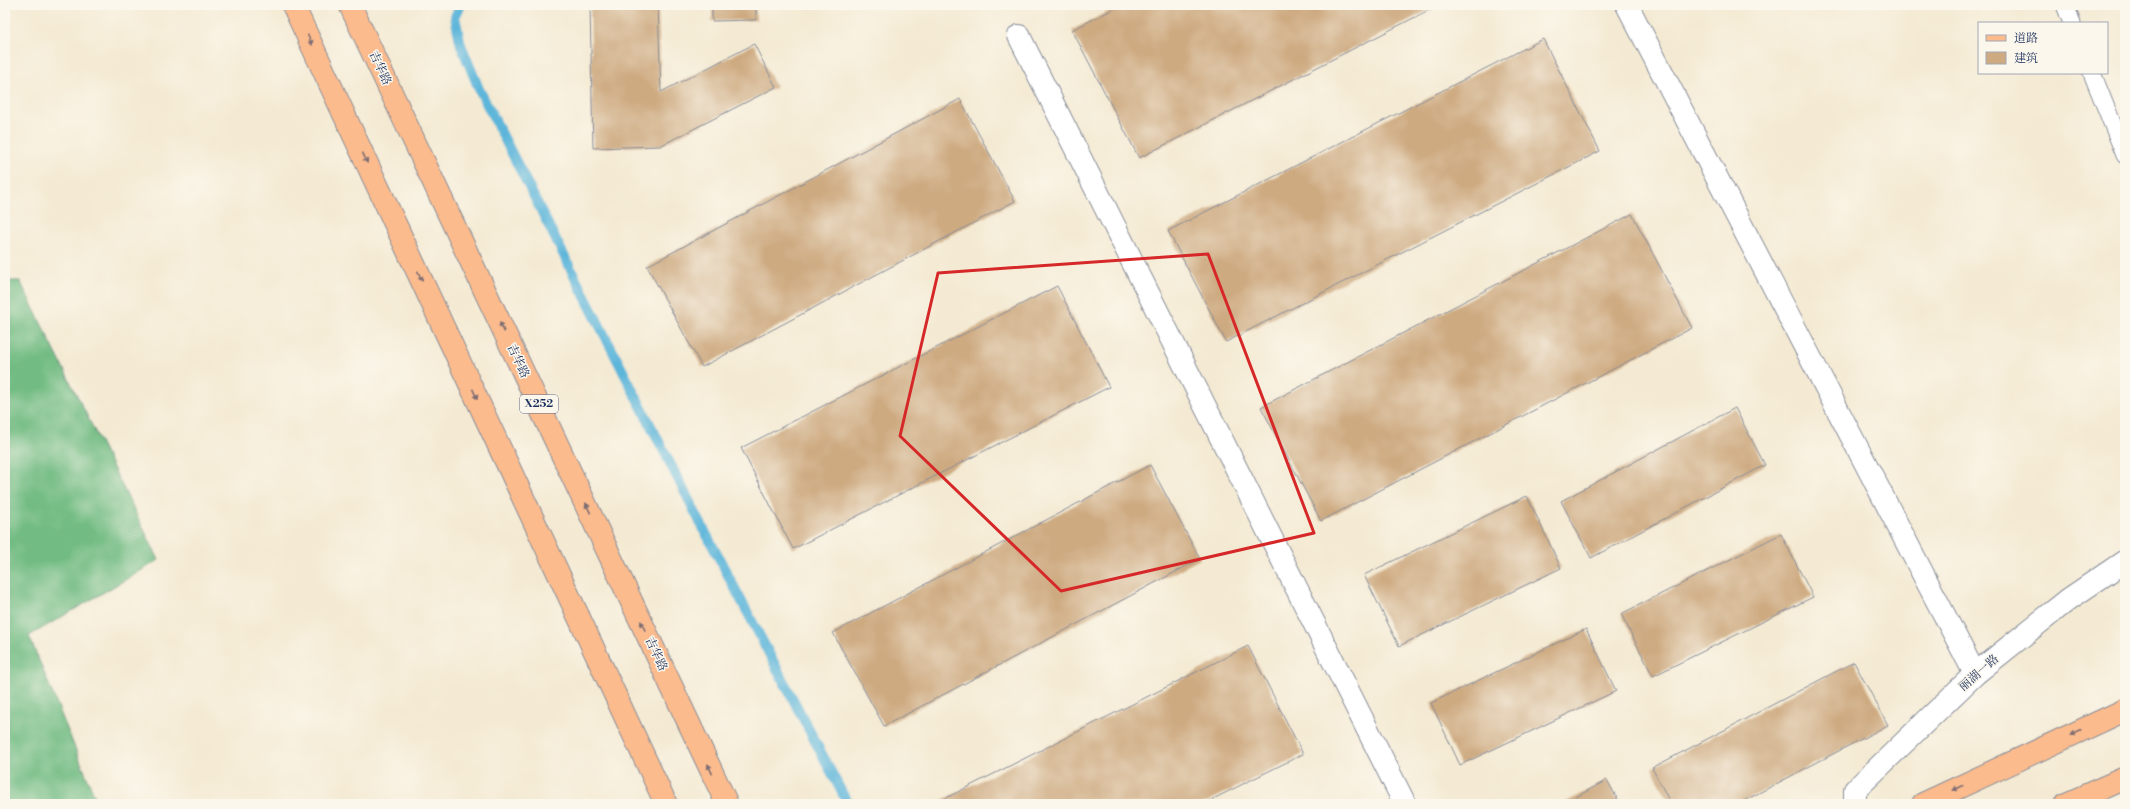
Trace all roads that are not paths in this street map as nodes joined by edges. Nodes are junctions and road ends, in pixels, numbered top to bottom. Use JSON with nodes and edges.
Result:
{"nodes":[{"id":1,"x":293,"y":5,"type":"edge"},
{"id":2,"x":350,"y":5,"type":"edge"},
{"id":3,"x":1627,"y":5,"type":"edge"},
{"id":4,"x":2065,"y":5,"type":"edge"},
{"id":5,"x":2072,"y":22,"type":"edge"},
{"id":6,"x":1020,"y":36,"type":"dead end"},
{"id":7,"x":2092,"y":74,"type":"edge"},
{"id":8,"x":2125,"y":155,"type":"edge"},
{"id":9,"x":2125,"y":561,"type":"edge"},
{"id":10,"x":1975,"y":674,"type":"junction"},
{"id":11,"x":2118,"y":713,"type":"edge"},
{"id":12,"x":2125,"y":778,"type":"edge"},
{"id":13,"x":666,"y":804,"type":"edge"},
{"id":14,"x":727,"y":804,"type":"edge"},
{"id":15,"x":1405,"y":804,"type":"edge"},
{"id":16,"x":1855,"y":804,"type":"edge"},
{"id":17,"x":1923,"y":804,"type":"edge"},
{"id":18,"x":2066,"y":804,"type":"edge"}],
"edges":[{"from":1,"to":13,"type":"main road","one_way":true},
{"from":14,"to":2,"type":"main road","name":"吉华路","number":"X252","one_way":true},
{"from":3,"to":10,"type":"street"},
{"from":4,"to":5,"type":"lane"},
{"from":6,"to":15,"type":"street"},
{"from":7,"to":8,"type":"lane"},
{"from":9,"to":10,"type":"street","name":"丽湖一路"},
{"from":10,"to":16,"type":"street","name":"丽湖一路"},
{"from":11,"to":17,"type":"main road","one_way":true},
{"from":12,"to":18,"type":"main road"}]}
